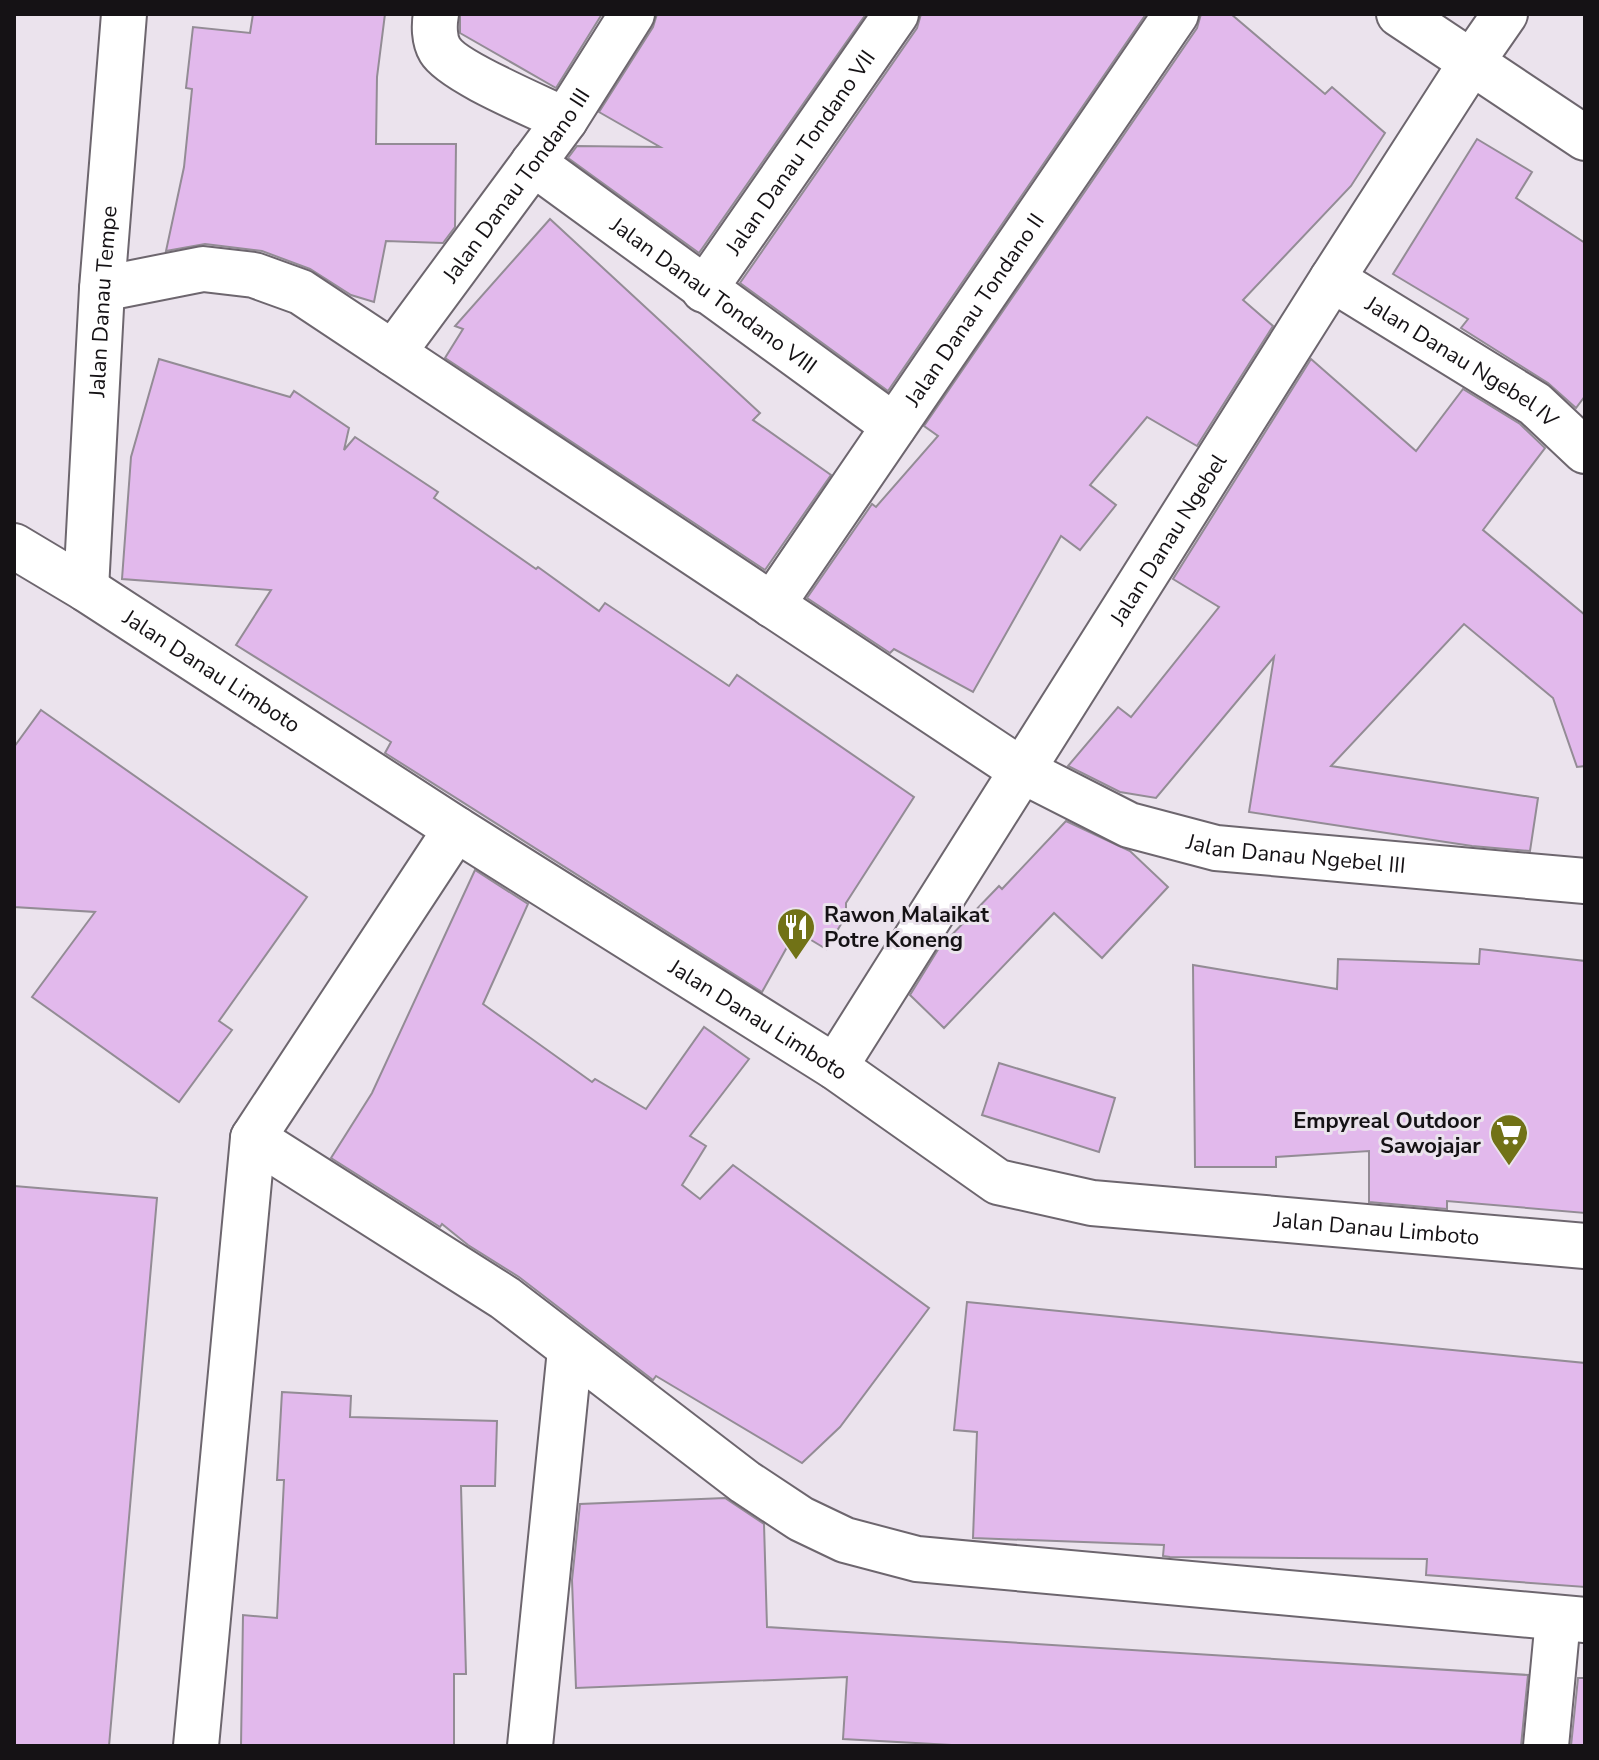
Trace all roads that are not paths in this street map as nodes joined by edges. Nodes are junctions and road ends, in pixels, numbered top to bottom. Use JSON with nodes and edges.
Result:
{"nodes":[{"id":1,"x":124,"y":14,"type":"edge"},
{"id":2,"x":436,"y":14,"type":"edge"},
{"id":3,"x":632,"y":14,"type":"edge"},
{"id":4,"x":896,"y":14,"type":"edge"},
{"id":5,"x":1176,"y":14,"type":"edge"},
{"id":6,"x":1399,"y":14,"type":"edge"},
{"id":7,"x":1505,"y":14,"type":"edge"},
{"id":8,"x":1471,"y":63,"type":"junction"},
{"id":9,"x":565,"y":120,"type":"junction"},
{"id":10,"x":1585,"y":138,"type":"edge"},
{"id":11,"x":533,"y":163,"type":"junction"},
{"id":12,"x":1332,"y":279,"type":"junction"},
{"id":13,"x":102,"y":289,"type":"junction"},
{"id":14,"x":704,"y":290,"type":"junction"},
{"id":15,"x":393,"y":353,"type":"junction"},
{"id":16,"x":894,"y":426,"type":"junction"},
{"id":17,"x":1585,"y":451,"type":"edge"},
{"id":18,"x":14,"y":546,"type":"edge"},
{"id":19,"x":86,"y":589,"type":"junction"},
{"id":20,"x":772,"y":605,"type":"junction"},
{"id":21,"x":1021,"y":770,"type":"junction"},
{"id":22,"x":456,"y":829,"type":"junction"},
{"id":23,"x":1585,"y":881,"type":"edge"},
{"id":24,"x":835,"y":1067,"type":"junction"},
{"id":25,"x":253,"y":1138,"type":"junction"},
{"id":26,"x":1585,"y":1246,"type":"edge"},
{"id":27,"x":570,"y":1350,"type":"junction"},
{"id":28,"x":1571,"y":1620,"type":"edge"},
{"id":29,"x":196,"y":1746,"type":"edge"},
{"id":30,"x":530,"y":1746,"type":"edge"},
{"id":31,"x":1546,"y":1746,"type":"edge"}],
"edges":[{"from":1,"to":13,"type":"street","name":"Jalan Danau Tempe"},
{"from":2,"to":9,"type":"street"},
{"from":3,"to":9,"type":"street","name":"Jalan Danau Tondano III"},
{"from":4,"to":14,"type":"street","name":"Jalan Danau Tondano VII"},
{"from":5,"to":16,"type":"street","name":"Jalan Danau Tondano II"},
{"from":6,"to":8,"type":"street"},
{"from":7,"to":8,"type":"street","name":"Jalan Danau Ngebel"},
{"from":8,"to":10,"type":"street"},
{"from":8,"to":12,"type":"street","name":"Jalan Danau Ngebel"},
{"from":9,"to":11,"type":"street","name":"Jalan Danau Tondano III"},
{"from":11,"to":14,"type":"street","name":"Jalan Danau Tondano VIII"},
{"from":11,"to":15,"type":"street","name":"Jalan Danau Tondano III"},
{"from":12,"to":17,"type":"street","name":"Jalan Danau Ngebel IV"},
{"from":12,"to":21,"type":"street","name":"Jalan Danau Ngebel"},
{"from":13,"to":15,"type":"street","name":"Jalan Danau Ngebel III"},
{"from":13,"to":19,"type":"street","name":"Jalan Danau Tempe"},
{"from":14,"to":16,"type":"street","name":"Jalan Danau Tondano VIII"},
{"from":15,"to":20,"type":"street","name":"Jalan Danau Ngebel III"},
{"from":16,"to":20,"type":"street","name":"Jalan Danau Tondano II"},
{"from":18,"to":19,"type":"street","name":"Jalan Danau Limboto"},
{"from":19,"to":22,"type":"street","name":"Jalan Danau Limboto"},
{"from":20,"to":21,"type":"street","name":"Jalan Danau Ngebel III"},
{"from":21,"to":23,"type":"street","name":"Jalan Danau Ngebel III"},
{"from":21,"to":24,"type":"street","name":"Jalan Danau Ngebel"},
{"from":22,"to":24,"type":"street","name":"Jalan Danau Limboto"},
{"from":22,"to":25,"type":"street"},
{"from":24,"to":26,"type":"street","name":"Jalan Danau Limboto"},
{"from":25,"to":27,"type":"street"},
{"from":25,"to":29,"type":"street"},
{"from":27,"to":28,"type":"street"},
{"from":27,"to":30,"type":"street"},
{"from":28,"to":31,"type":"street"}]}
